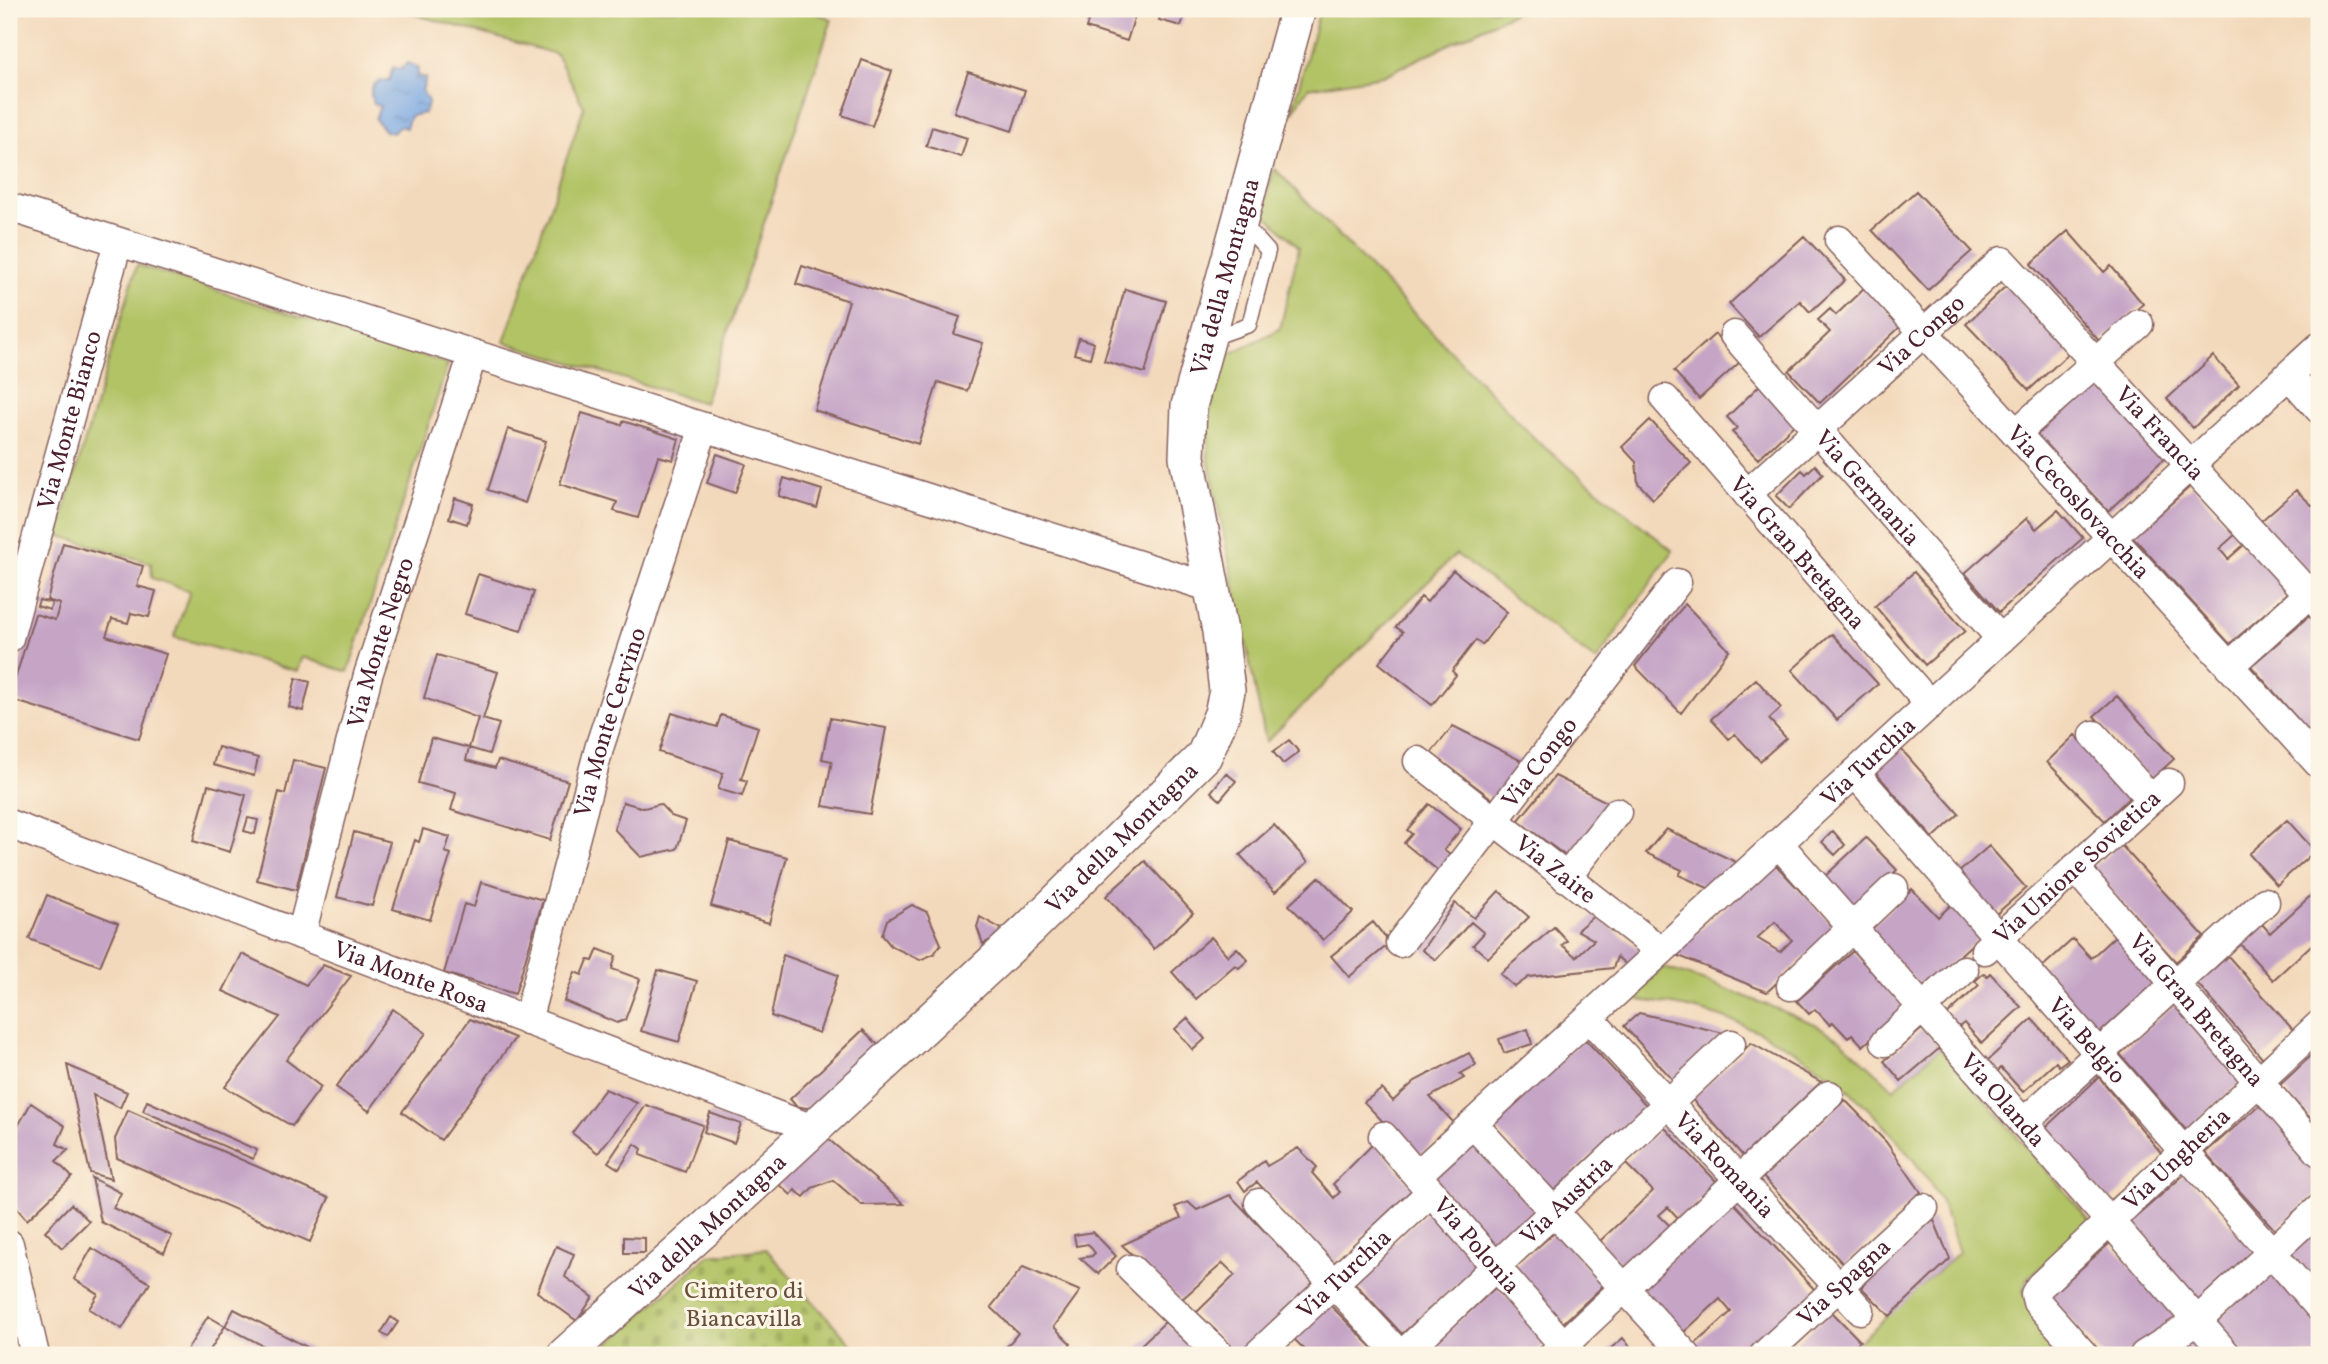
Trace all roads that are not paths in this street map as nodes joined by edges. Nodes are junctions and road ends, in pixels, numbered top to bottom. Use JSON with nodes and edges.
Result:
{"nodes":[{"id":1,"x":1298,"y":9,"type":"edge"},
{"id":2,"x":9,"y":207,"type":"edge"},
{"id":3,"x":1839,"y":240,"type":"dead end"},
{"id":4,"x":118,"y":242,"type":"junction"},
{"id":5,"x":2002,"y":261,"type":"joint"},
{"id":6,"x":2139,"y":324,"type":"dead end"},
{"id":7,"x":1923,"y":332,"type":"junction"},
{"id":8,"x":1734,"y":335,"type":"dead end"},
{"id":9,"x":2319,"y":347,"type":"edge"},
{"id":10,"x":473,"y":354,"type":"junction"},
{"id":11,"x":2095,"y":362,"type":"junction"},
{"id":12,"x":2289,"y":375,"type":"junction"},
{"id":13,"x":1665,"y":399,"type":"dead end"},
{"id":14,"x":2319,"y":409,"type":"edge"},
{"id":15,"x":704,"y":427,"type":"junction"},
{"id":16,"x":1817,"y":430,"type":"junction"},
{"id":17,"x":2016,"y":433,"type":"junction"},
{"id":18,"x":2190,"y":466,"type":"junction"},
{"id":19,"x":1746,"y":494,"type":"junction"},
{"id":20,"x":2112,"y":538,"type":"junction"},
{"id":21,"x":1677,"y":583,"type":"dead end"},
{"id":22,"x":1212,"y":588,"type":"junction"},
{"id":23,"x":15,"y":593,"type":"edge"},
{"id":24,"x":2316,"y":595,"type":"edge"},
{"id":25,"x":9,"y":638,"type":"edge"},
{"id":26,"x":2001,"y":639,"type":"junction"},
{"id":27,"x":2230,"y":666,"type":"junction"},
{"id":28,"x":1930,"y":705,"type":"junction"},
{"id":29,"x":2094,"y":735,"type":"dead end"},
{"id":30,"x":1418,"y":761,"type":"dead end"},
{"id":31,"x":2318,"y":761,"type":"edge"},
{"id":32,"x":1855,"y":774,"type":"junction"},
{"id":33,"x":1617,"y":812,"type":"dead end"},
{"id":34,"x":1495,"y":820,"type":"junction"},
{"id":35,"x":9,"y":824,"type":"edge"},
{"id":36,"x":1779,"y":844,"type":"junction"},
{"id":37,"x":2075,"y":868,"type":"junction"},
{"id":38,"x":1566,"y":878,"type":"junction"},
{"id":39,"x":1894,"y":888,"type":"dead end"},
{"id":40,"x":2265,"y":902,"type":"dead end"},
{"id":41,"x":1853,"y":928,"type":"junction"},
{"id":42,"x":302,"y":935,"type":"junction"},
{"id":43,"x":1400,"y":943,"type":"dead end"},
{"id":44,"x":1992,"y":944,"type":"junction"},
{"id":45,"x":1661,"y":951,"type":"junction"},
{"id":46,"x":1964,"y":970,"type":"dead end"},
{"id":47,"x":2174,"y":983,"type":"junction"},
{"id":48,"x":1790,"y":986,"type":"dead end"},
{"id":49,"x":1923,"y":1008,"type":"junction"},
{"id":50,"x":1589,"y":1018,"type":"junction"},
{"id":51,"x":527,"y":1021,"type":"junction"},
{"id":52,"x":2319,"y":1025,"type":"edge"},
{"id":53,"x":1885,"y":1042,"type":"dead end"},
{"id":54,"x":1731,"y":1044,"type":"dead end"},
{"id":55,"x":2098,"y":1054,"type":"junction"},
{"id":56,"x":2259,"y":1081,"type":"junction"},
{"id":57,"x":1829,"y":1095,"type":"dead end"},
{"id":58,"x":1668,"y":1103,"type":"junction"},
{"id":59,"x":2023,"y":1123,"type":"junction"},
{"id":60,"x":1473,"y":1124,"type":"junction"},
{"id":61,"x":813,"y":1129,"type":"junction"},
{"id":62,"x":1383,"y":1136,"type":"dead end"},
{"id":63,"x":2184,"y":1151,"type":"junction"},
{"id":64,"x":2319,"y":1152,"type":"edge"},
{"id":65,"x":1739,"y":1180,"type":"junction"},
{"id":66,"x":1424,"y":1183,"type":"junction"},
{"id":67,"x":1259,"y":1203,"type":"dead end"},
{"id":68,"x":1924,"y":1208,"type":"dead end"},
{"id":69,"x":2319,"y":1209,"type":"edge"},
{"id":70,"x":1553,"y":1212,"type":"junction"},
{"id":71,"x":2109,"y":1221,"type":"junction"},
{"id":72,"x":9,"y":1244,"type":"edge"},
{"id":73,"x":2272,"y":1253,"type":"junction"},
{"id":74,"x":1495,"y":1266,"type":"junction"},
{"id":75,"x":1131,"y":1269,"type":"dead end"},
{"id":76,"x":1333,"y":1283,"type":"junction"},
{"id":77,"x":1839,"y":1287,"type":"junction"},
{"id":78,"x":1624,"y":1288,"type":"junction"},
{"id":79,"x":2319,"y":1307,"type":"edge"},
{"id":80,"x":1860,"y":1310,"type":"dead end"},
{"id":81,"x":2197,"y":1321,"type":"junction"},
{"id":82,"x":1563,"y":1352,"type":"edge"},
{"id":83,"x":35,"y":1355,"type":"edge"},
{"id":84,"x":565,"y":1355,"type":"edge"},
{"id":85,"x":1220,"y":1355,"type":"edge"},
{"id":86,"x":1257,"y":1355,"type":"edge"},
{"id":87,"x":1401,"y":1355,"type":"edge"},
{"id":88,"x":1686,"y":1355,"type":"edge"},
{"id":89,"x":1765,"y":1355,"type":"edge"},
{"id":90,"x":2084,"y":1355,"type":"edge"},
{"id":91,"x":2144,"y":1355,"type":"edge"},
{"id":92,"x":2227,"y":1355,"type":"edge"}],
"edges":[{"from":1,"to":22,"type":"street","name":"Via della Montagna"},
{"from":2,"to":4,"type":"street"},
{"from":3,"to":7,"type":"street","name":"Via Cecoslovacchia"},
{"from":4,"to":10,"type":"street"},
{"from":4,"to":23,"type":"street","name":"Via Monte Bianco"},
{"from":5,"to":7,"type":"street","name":"Via Congo"},
{"from":5,"to":11,"type":"street","name":"Via Francia"},
{"from":6,"to":11,"type":"street"},
{"from":7,"to":16,"type":"street","name":"Via Congo"},
{"from":7,"to":17,"type":"street","name":"Via Cecoslovacchia"},
{"from":8,"to":16,"type":"street","name":"Via Germania"},
{"from":9,"to":12,"type":"street","name":"Via Turchia"},
{"from":10,"to":15,"type":"street"},
{"from":10,"to":42,"type":"street","name":"Via Monte Negro"},
{"from":11,"to":17,"type":"street"},
{"from":11,"to":18,"type":"street","name":"Via Francia"},
{"from":12,"to":14,"type":"street"},
{"from":12,"to":18,"type":"street","name":"Via Turchia"},
{"from":13,"to":19,"type":"street","name":"Via Gran Bretagna"},
{"from":15,"to":22,"type":"street"},
{"from":15,"to":51,"type":"street","name":"Via Monte Cervino"},
{"from":16,"to":19,"type":"street","name":"Via Congo"},
{"from":16,"to":26,"type":"street","name":"Via Germania"},
{"from":17,"to":20,"type":"street","name":"Via Cecoslovacchia"},
{"from":18,"to":20,"type":"street","name":"Via Turchia"},
{"from":18,"to":24,"type":"street","name":"Via Francia"},
{"from":19,"to":28,"type":"street","name":"Via Gran Bretagna"},
{"from":20,"to":26,"type":"street","name":"Via Turchia"},
{"from":20,"to":27,"type":"street","name":"Via Cecoslovacchia"},
{"from":21,"to":34,"type":"street","name":"Via Congo"},
{"from":22,"to":61,"type":"street","name":"Via della Montagna"},
{"from":23,"to":25,"type":"street","name":"Via Monte Bianco"},
{"from":24,"to":27,"type":"street"},
{"from":26,"to":28,"type":"street","name":"Via Turchia"},
{"from":27,"to":31,"type":"street","name":"Via Cecoslovacchia"},
{"from":28,"to":32,"type":"street","name":"Via Turchia"},
{"from":29,"to":37,"type":"street","name":"Via Unione Sovietica"},
{"from":30,"to":34,"type":"street","name":"Via Zaire"},
{"from":32,"to":36,"type":"street","name":"Via Turchia"},
{"from":32,"to":44,"type":"street","name":"Via Belgio"},
{"from":33,"to":38,"type":"street"},
{"from":34,"to":38,"type":"street","name":"Via Zaire"},
{"from":34,"to":43,"type":"street","name":"Via Congo"},
{"from":35,"to":42,"type":"street","name":"Via Monte Rosa"},
{"from":36,"to":41,"type":"street","name":"Via Olanda"},
{"from":36,"to":45,"type":"street","name":"Via Turchia"},
{"from":37,"to":44,"type":"street","name":"Via Unione Sovietica"},
{"from":37,"to":47,"type":"street","name":"Via Gran Bretagna"},
{"from":38,"to":45,"type":"street","name":"Via Zaire"},
{"from":39,"to":41,"type":"street"},
{"from":40,"to":47,"type":"street"},
{"from":41,"to":48,"type":"street"},
{"from":41,"to":49,"type":"street","name":"Via Olanda"},
{"from":42,"to":51,"type":"street","name":"Via Monte Rosa"},
{"from":44,"to":55,"type":"street","name":"Via Belgio"},
{"from":45,"to":50,"type":"street","name":"Via Turchia"},
{"from":46,"to":49,"type":"street"},
{"from":47,"to":55,"type":"street"},
{"from":47,"to":56,"type":"street","name":"Via Gran Bretagna"},
{"from":49,"to":53,"type":"street"},
{"from":49,"to":59,"type":"street","name":"Via Olanda"},
{"from":50,"to":58,"type":"street","name":"Via Romania"},
{"from":50,"to":60,"type":"street","name":"Via Turchia"},
{"from":51,"to":61,"type":"street","name":"Via Monte Rosa"},
{"from":52,"to":56,"type":"street","name":"Via Ungheria"},
{"from":54,"to":58,"type":"street","name":"Via Austria"},
{"from":55,"to":59,"type":"street"},
{"from":55,"to":63,"type":"street","name":"Via Belgio"},
{"from":56,"to":63,"type":"street","name":"Via Ungheria"},
{"from":56,"to":64,"type":"street","name":"Via Gran Bretagna"},
{"from":57,"to":65,"type":"street"},
{"from":58,"to":65,"type":"street","name":"Via Romania"},
{"from":58,"to":70,"type":"street","name":"Via Austria"},
{"from":59,"to":71,"type":"street","name":"Via Olanda"},
{"from":60,"to":66,"type":"street","name":"Via Turchia"},
{"from":60,"to":70,"type":"street"},
{"from":61,"to":84,"type":"street","name":"Via della Montagna"},
{"from":62,"to":66,"type":"street","name":"Via Polonia"},
{"from":63,"to":71,"type":"street","name":"Via Ungheria"},
{"from":63,"to":73,"type":"street","name":"Via Belgio"},
{"from":65,"to":77,"type":"street","name":"Via Romania"},
{"from":65,"to":78,"type":"street"},
{"from":66,"to":74,"type":"street","name":"Via Polonia"},
{"from":66,"to":76,"type":"street","name":"Via Turchia"},
{"from":67,"to":76,"type":"street"},
{"from":68,"to":77,"type":"street","name":"Via Spagna"},
{"from":69,"to":73,"type":"street"},
{"from":70,"to":74,"type":"street","name":"Via Austria"},
{"from":70,"to":78,"type":"street"},
{"from":71,"to":81,"type":"street","name":"Via Olanda"},
{"from":71,"to":90,"type":"street","name":"Via Ungheria"},
{"from":72,"to":83,"type":"street"},
{"from":73,"to":79,"type":"street","name":"Via Belgio"},
{"from":73,"to":81,"type":"street"},
{"from":74,"to":82,"type":"street","name":"Via Polonia"},
{"from":74,"to":87,"type":"street","name":"Via Austria"},
{"from":75,"to":85,"type":"street"},
{"from":76,"to":86,"type":"street","name":"Via Turchia"},
{"from":76,"to":87,"type":"street"},
{"from":77,"to":80,"type":"street","name":"Via Romania"},
{"from":77,"to":89,"type":"street","name":"Via Spagna"},
{"from":78,"to":82,"type":"street"},
{"from":78,"to":88,"type":"street"},
{"from":81,"to":91,"type":"street"},
{"from":81,"to":92,"type":"street","name":"Via Olanda"}]}
